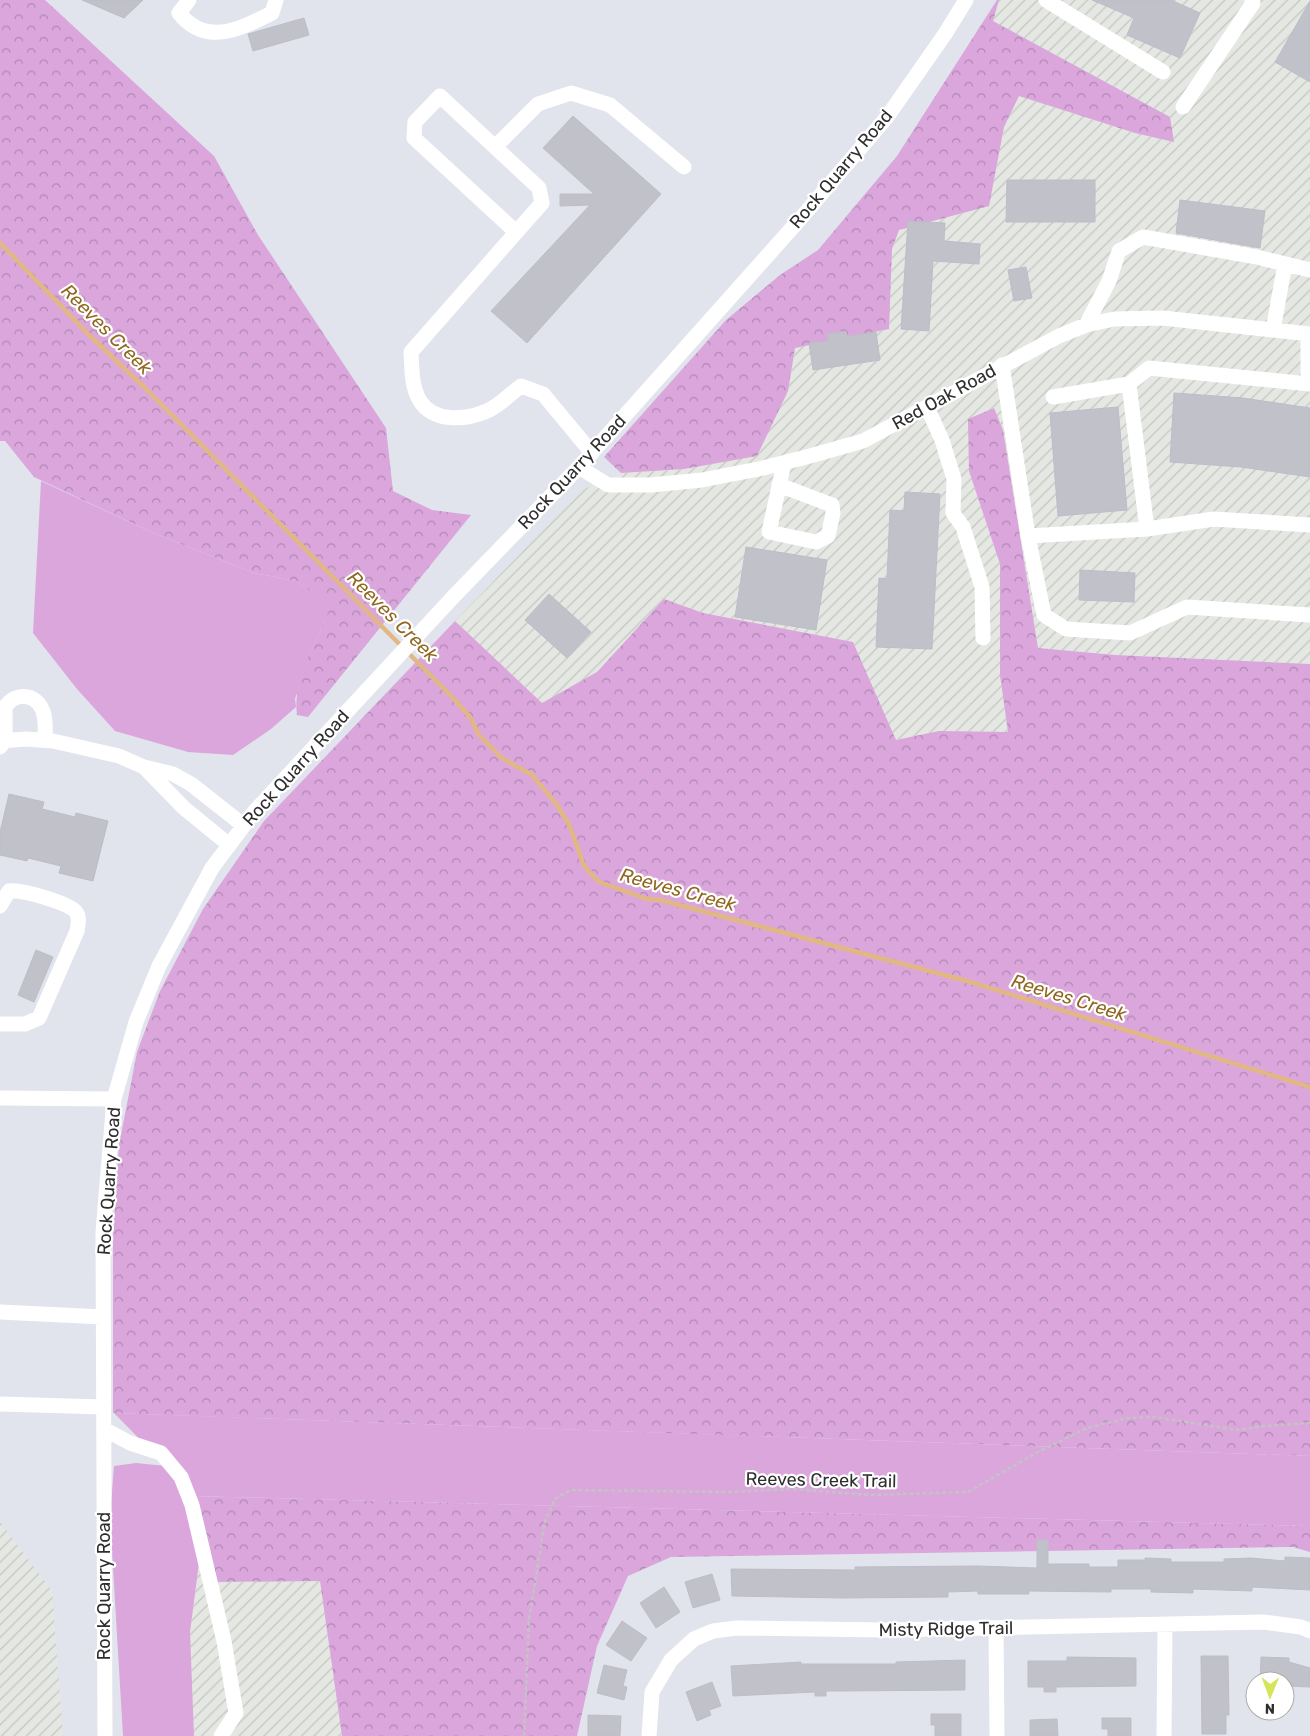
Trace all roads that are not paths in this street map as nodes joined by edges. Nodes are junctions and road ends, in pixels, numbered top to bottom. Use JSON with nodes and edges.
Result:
{"nodes":[{"id":1,"x":189,"y":0,"type":"edge"},
{"id":2,"x":276,"y":0,"type":"edge"},
{"id":3,"x":966,"y":0,"type":"edge"},
{"id":4,"x":1046,"y":0,"type":"edge"},
{"id":5,"x":1252,"y":0,"type":"edge"},
{"id":6,"x":1163,"y":72,"type":"dead end"},
{"id":7,"x":1183,"y":107,"type":"dead end"},
{"id":8,"x":495,"y":147,"type":"junction"},
{"id":9,"x":684,"y":167,"type":"dead end"},
{"id":10,"x":516,"y":232,"type":"junction"},
{"id":11,"x":1285,"y":264,"type":"junction"},
{"id":12,"x":1310,"y":270,"type":"edge"},
{"id":13,"x":1086,"y":325,"type":"junction"},
{"id":14,"x":1273,"y":330,"type":"junction"},
{"id":15,"x":1309,"y":334,"type":"edge"},
{"id":16,"x":1002,"y":365,"type":"junction"},
{"id":17,"x":1129,"y":384,"type":"junction"},
{"id":18,"x":1309,"y":384,"type":"edge"},
{"id":19,"x":1053,"y":397,"type":"dead end"},
{"id":20,"x":928,"y":407,"type":"junction"},
{"id":21,"x":592,"y":453,"type":"junction"},
{"id":22,"x":784,"y":463,"type":"junction"},
{"id":23,"x":579,"y":467,"type":"junction"},
{"id":24,"x":779,"y":485,"type":"junction"},
{"id":25,"x":1310,"y":525,"type":"edge"},
{"id":26,"x":1147,"y":529,"type":"junction"},
{"id":27,"x":1028,"y":536,"type":"junction"},
{"id":28,"x":1310,"y":616,"type":"edge"},
{"id":29,"x":983,"y":638,"type":"dead end"},
{"id":30,"x":44,"y":740,"type":"junction"},
{"id":31,"x":2,"y":743,"type":"edge"},
{"id":32,"x":144,"y":767,"type":"junction"},
{"id":33,"x":243,"y":825,"type":"junction"},
{"id":34,"x":228,"y":844,"type":"junction"},
{"id":35,"x":0,"y":906,"type":"edge"},
{"id":36,"x":0,"y":1024,"type":"edge"},
{"id":37,"x":0,"y":1098,"type":"edge"},
{"id":38,"x":114,"y":1099,"type":"junction"},
{"id":39,"x":0,"y":1312,"type":"edge"},
{"id":40,"x":103,"y":1317,"type":"junction"},
{"id":41,"x":0,"y":1404,"type":"edge"},
{"id":42,"x":104,"y":1407,"type":"junction"},
{"id":43,"x":104,"y":1429,"type":"junction"},
{"id":44,"x":1164,"y":1625,"type":"junction"},
{"id":45,"x":996,"y":1628,"type":"junction"},
{"id":46,"x":1310,"y":1632,"type":"edge"},
{"id":47,"x":105,"y":1736,"type":"edge"},
{"id":48,"x":222,"y":1736,"type":"edge"},
{"id":49,"x":648,"y":1736,"type":"edge"},
{"id":50,"x":997,"y":1736,"type":"edge"},
{"id":51,"x":1164,"y":1736,"type":"edge"}],
"edges":[{"from":1,"to":2,"type":"street"},
{"from":3,"to":21,"type":"street","name":"Rock Quarry Road"},
{"from":4,"to":6,"type":"street"},
{"from":5,"to":7,"type":"street"},
{"from":8,"to":9,"type":"street"},
{"from":8,"to":10,"type":"street"},
{"from":8,"to":10,"type":"street"},
{"from":10,"to":21,"type":"street"},
{"from":11,"to":12,"type":"street"},
{"from":11,"to":13,"type":"street"},
{"from":11,"to":14,"type":"street"},
{"from":13,"to":14,"type":"street","name":"Red Oak Road"},
{"from":13,"to":16,"type":"street","name":"Red Oak Road"},
{"from":14,"to":15,"type":"street","name":"Red Oak Road"},
{"from":15,"to":18,"type":"street"},
{"from":16,"to":20,"type":"street","name":"Red Oak Road"},
{"from":16,"to":27,"type":"street"},
{"from":17,"to":18,"type":"street"},
{"from":17,"to":19,"type":"street"},
{"from":17,"to":26,"type":"street"},
{"from":20,"to":22,"type":"street","name":"Red Oak Road"},
{"from":20,"to":29,"type":"street"},
{"from":21,"to":23,"type":"street","name":"Rock Quarry Road"},
{"from":22,"to":23,"type":"street","name":"Red Oak Road"},
{"from":22,"to":24,"type":"street"},
{"from":23,"to":33,"type":"street","name":"Rock Quarry Road"},
{"from":24,"to":24,"type":"street"},
{"from":25,"to":26,"type":"street"},
{"from":26,"to":27,"type":"street"},
{"from":27,"to":28,"type":"street"},
{"from":30,"to":31,"type":"street"},
{"from":30,"to":31,"type":"street"},
{"from":30,"to":32,"type":"street"},
{"from":32,"to":33,"type":"street"},
{"from":32,"to":34,"type":"street"},
{"from":33,"to":34,"type":"street","name":"Rock Quarry Road"},
{"from":34,"to":38,"type":"street","name":"Rock Quarry Road"},
{"from":35,"to":36,"type":"street"},
{"from":37,"to":38,"type":"street"},
{"from":38,"to":40,"type":"street","name":"Rock Quarry Road"},
{"from":39,"to":40,"type":"street"},
{"from":40,"to":42,"type":"street","name":"Rock Quarry Road"},
{"from":41,"to":42,"type":"street"},
{"from":42,"to":43,"type":"street","name":"Rock Quarry Road"},
{"from":43,"to":47,"type":"street","name":"Rock Quarry Road"},
{"from":43,"to":48,"type":"street"},
{"from":44,"to":45,"type":"street","name":"Misty Ridge Trail"},
{"from":44,"to":46,"type":"street","name":"Misty Ridge Trail"},
{"from":44,"to":51,"type":"street"},
{"from":45,"to":49,"type":"street","name":"Misty Ridge Trail"},
{"from":45,"to":50,"type":"street"}]}
